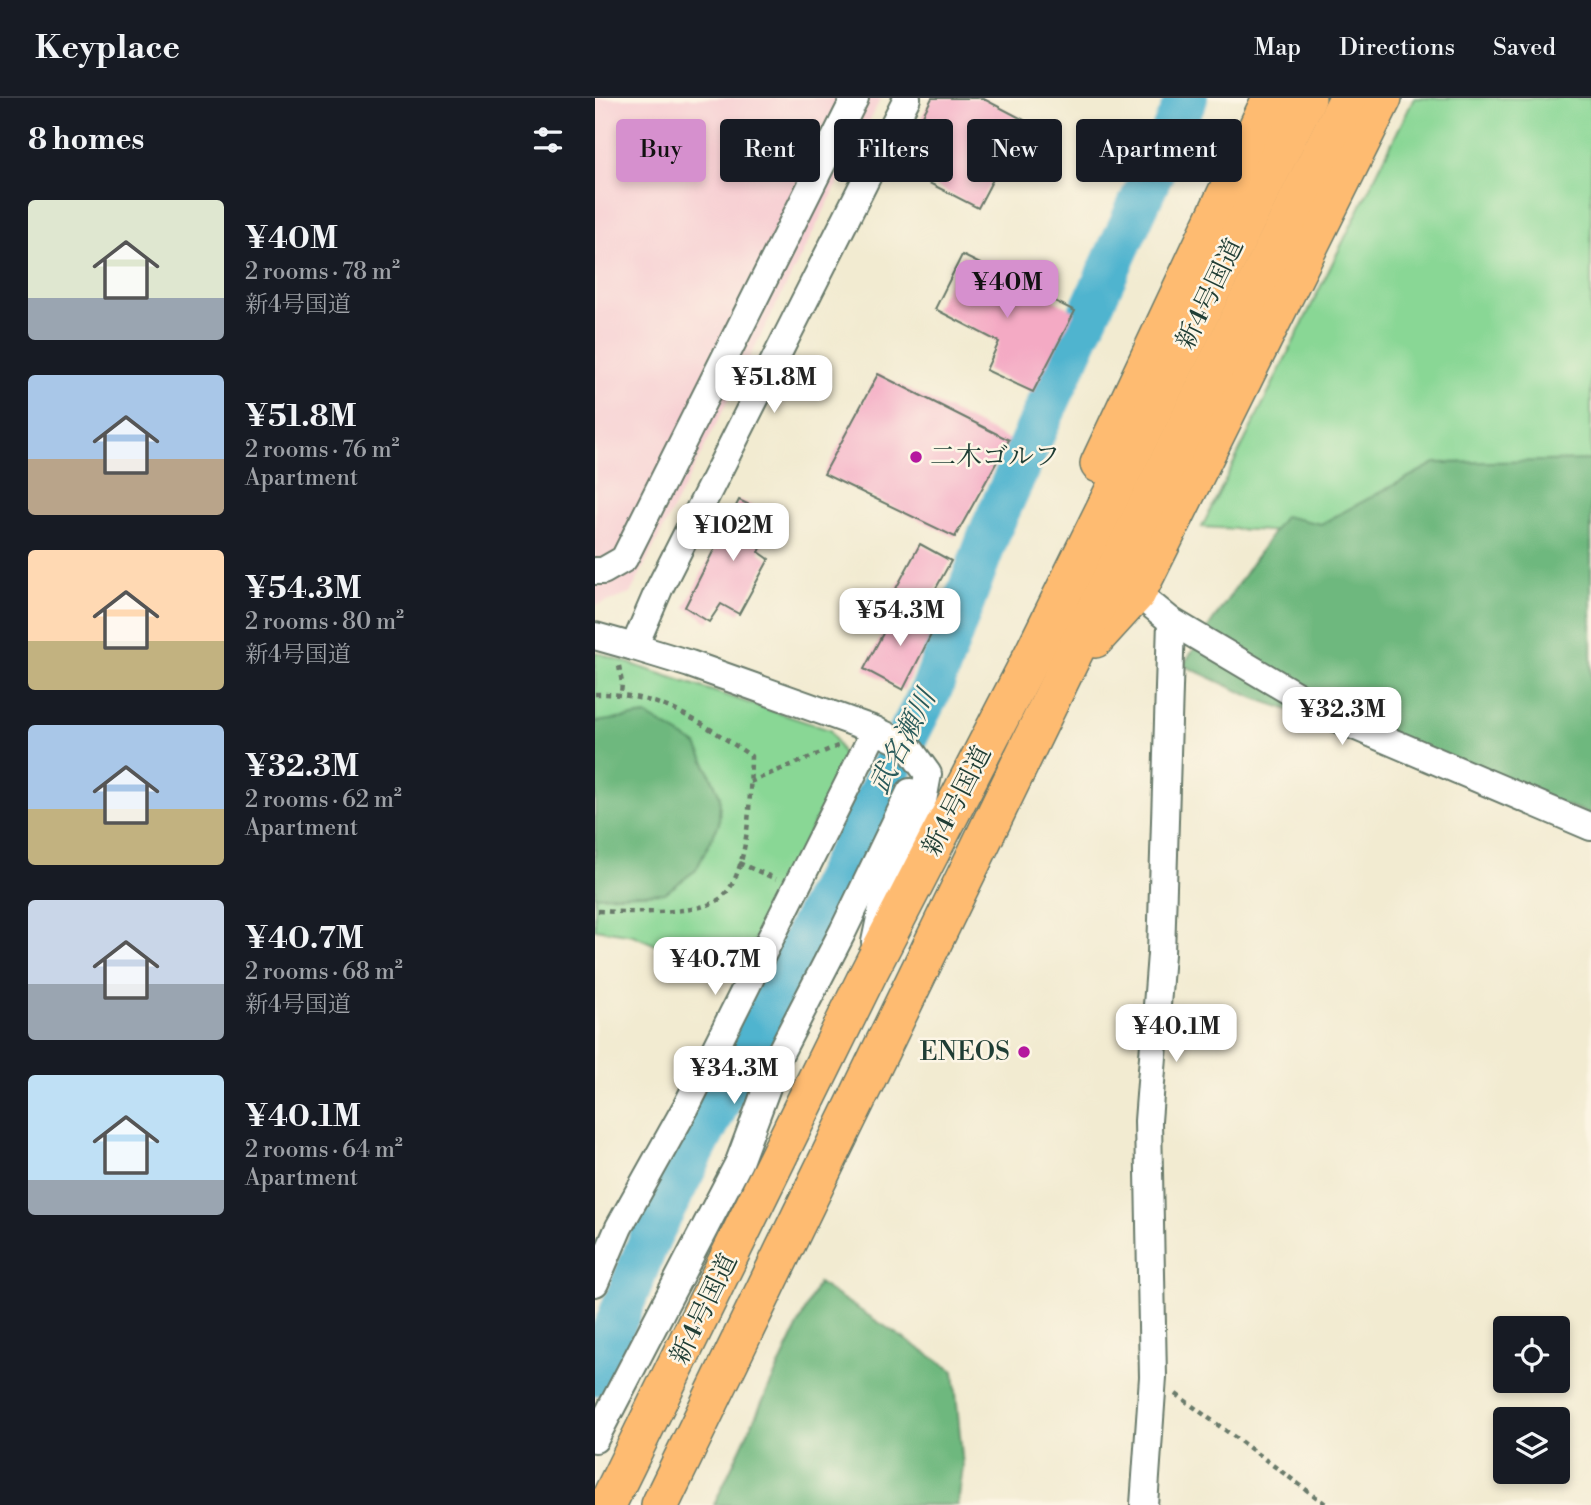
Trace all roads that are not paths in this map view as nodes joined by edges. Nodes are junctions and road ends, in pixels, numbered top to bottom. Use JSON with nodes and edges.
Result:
{"nodes":[{"id":1,"x":855,"y":98,"type":"edge"},
{"id":2,"x":1271,"y":98,"type":"edge"},
{"id":3,"x":1307,"y":98,"type":"edge"},
{"id":4,"x":1348,"y":98,"type":"edge"},
{"id":5,"x":1383,"y":98,"type":"edge"},
{"id":6,"x":903,"y":100,"type":"edge"},
{"id":7,"x":595,"y":571,"type":"edge"},
{"id":8,"x":1137,"y":593,"type":"junction"},
{"id":9,"x":1171,"y":621,"type":"junction"},
{"id":10,"x":595,"y":636,"type":"edge"},
{"id":11,"x":634,"y":647,"type":"junction"},
{"id":12,"x":1032,"y":656,"type":"junction"},
{"id":13,"x":1063,"y":675,"type":"junction"},
{"id":14,"x":875,"y":730,"type":"junction"},
{"id":15,"x":910,"y":792,"type":"dead end"},
{"id":16,"x":1591,"y":827,"type":"edge"},
{"id":17,"x":868,"y":974,"type":"junction"},
{"id":18,"x":595,"y":1283,"type":"edge"},
{"id":19,"x":595,"y":1439,"type":"edge"},
{"id":20,"x":607,"y":1505,"type":"edge"},
{"id":21,"x":660,"y":1505,"type":"edge"},
{"id":22,"x":1144,"y":1505,"type":"edge"}],
"edges":[{"from":1,"to":7,"type":"street"},
{"from":2,"to":12,"type":"highway"},
{"from":3,"to":12,"type":"highway","name":"新4号国道"},
{"from":4,"to":13,"type":"highway","name":"新4号国道"},
{"from":5,"to":8,"type":"highway"},
{"from":6,"to":11,"type":"street"},
{"from":8,"to":9,"type":"street"},
{"from":8,"to":13,"type":"highway"},
{"from":9,"to":16,"type":"street"},
{"from":9,"to":22,"type":"street"},
{"from":10,"to":11,"type":"street"},
{"from":11,"to":14,"type":"street"},
{"from":12,"to":17,"type":"highway","name":"新4号国道"},
{"from":13,"to":21,"type":"highway","name":"新4号国道"},
{"from":14,"to":17,"type":"street"},
{"from":14,"to":18,"type":"street"},
{"from":15,"to":19,"type":"street"},
{"from":17,"to":20,"type":"highway","name":"新4号国道"}]}
